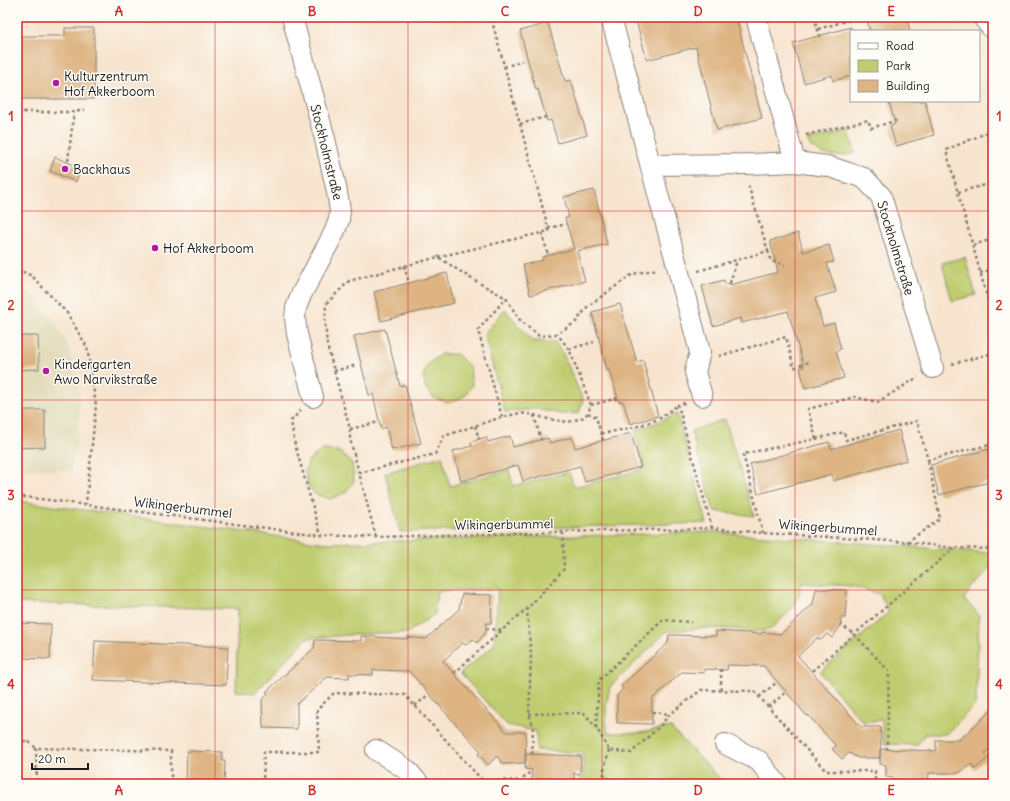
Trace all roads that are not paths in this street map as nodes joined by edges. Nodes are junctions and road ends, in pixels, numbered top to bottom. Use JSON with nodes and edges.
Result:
{"nodes":[{"id":1,"x":292,"y":17,"type":"edge"},
{"id":2,"x":611,"y":17,"type":"edge"},
{"id":3,"x":984,"y":17,"type":"edge"},
{"id":4,"x":761,"y":18,"type":"edge"},
{"id":5,"x":993,"y":28,"type":"edge"},
{"id":6,"x":795,"y":162,"type":"junction"},
{"id":7,"x":651,"y":165,"type":"junction"},
{"id":8,"x":933,"y":368,"type":"road end"},
{"id":9,"x":702,"y":396,"type":"road end"},
{"id":10,"x":313,"y":397,"type":"road end"},
{"id":11,"x":725,"y":744,"type":"dead end"},
{"id":12,"x":376,"y":750,"type":"dead end"},
{"id":13,"x":419,"y":784,"type":"edge"},
{"id":14,"x":777,"y":784,"type":"edge"}],
"edges":[{"from":1,"to":10,"type":"street","name":"Stockholmstraße"},
{"from":2,"to":7,"type":"street"},
{"from":3,"to":5,"type":"main road"},
{"from":4,"to":6,"type":"street"},
{"from":6,"to":7,"type":"street","name":"Stockholmstraße"},
{"from":6,"to":8,"type":"street","name":"Stockholmstraße"},
{"from":7,"to":9,"type":"street"},
{"from":11,"to":14,"type":"street"},
{"from":12,"to":13,"type":"street"}]}
